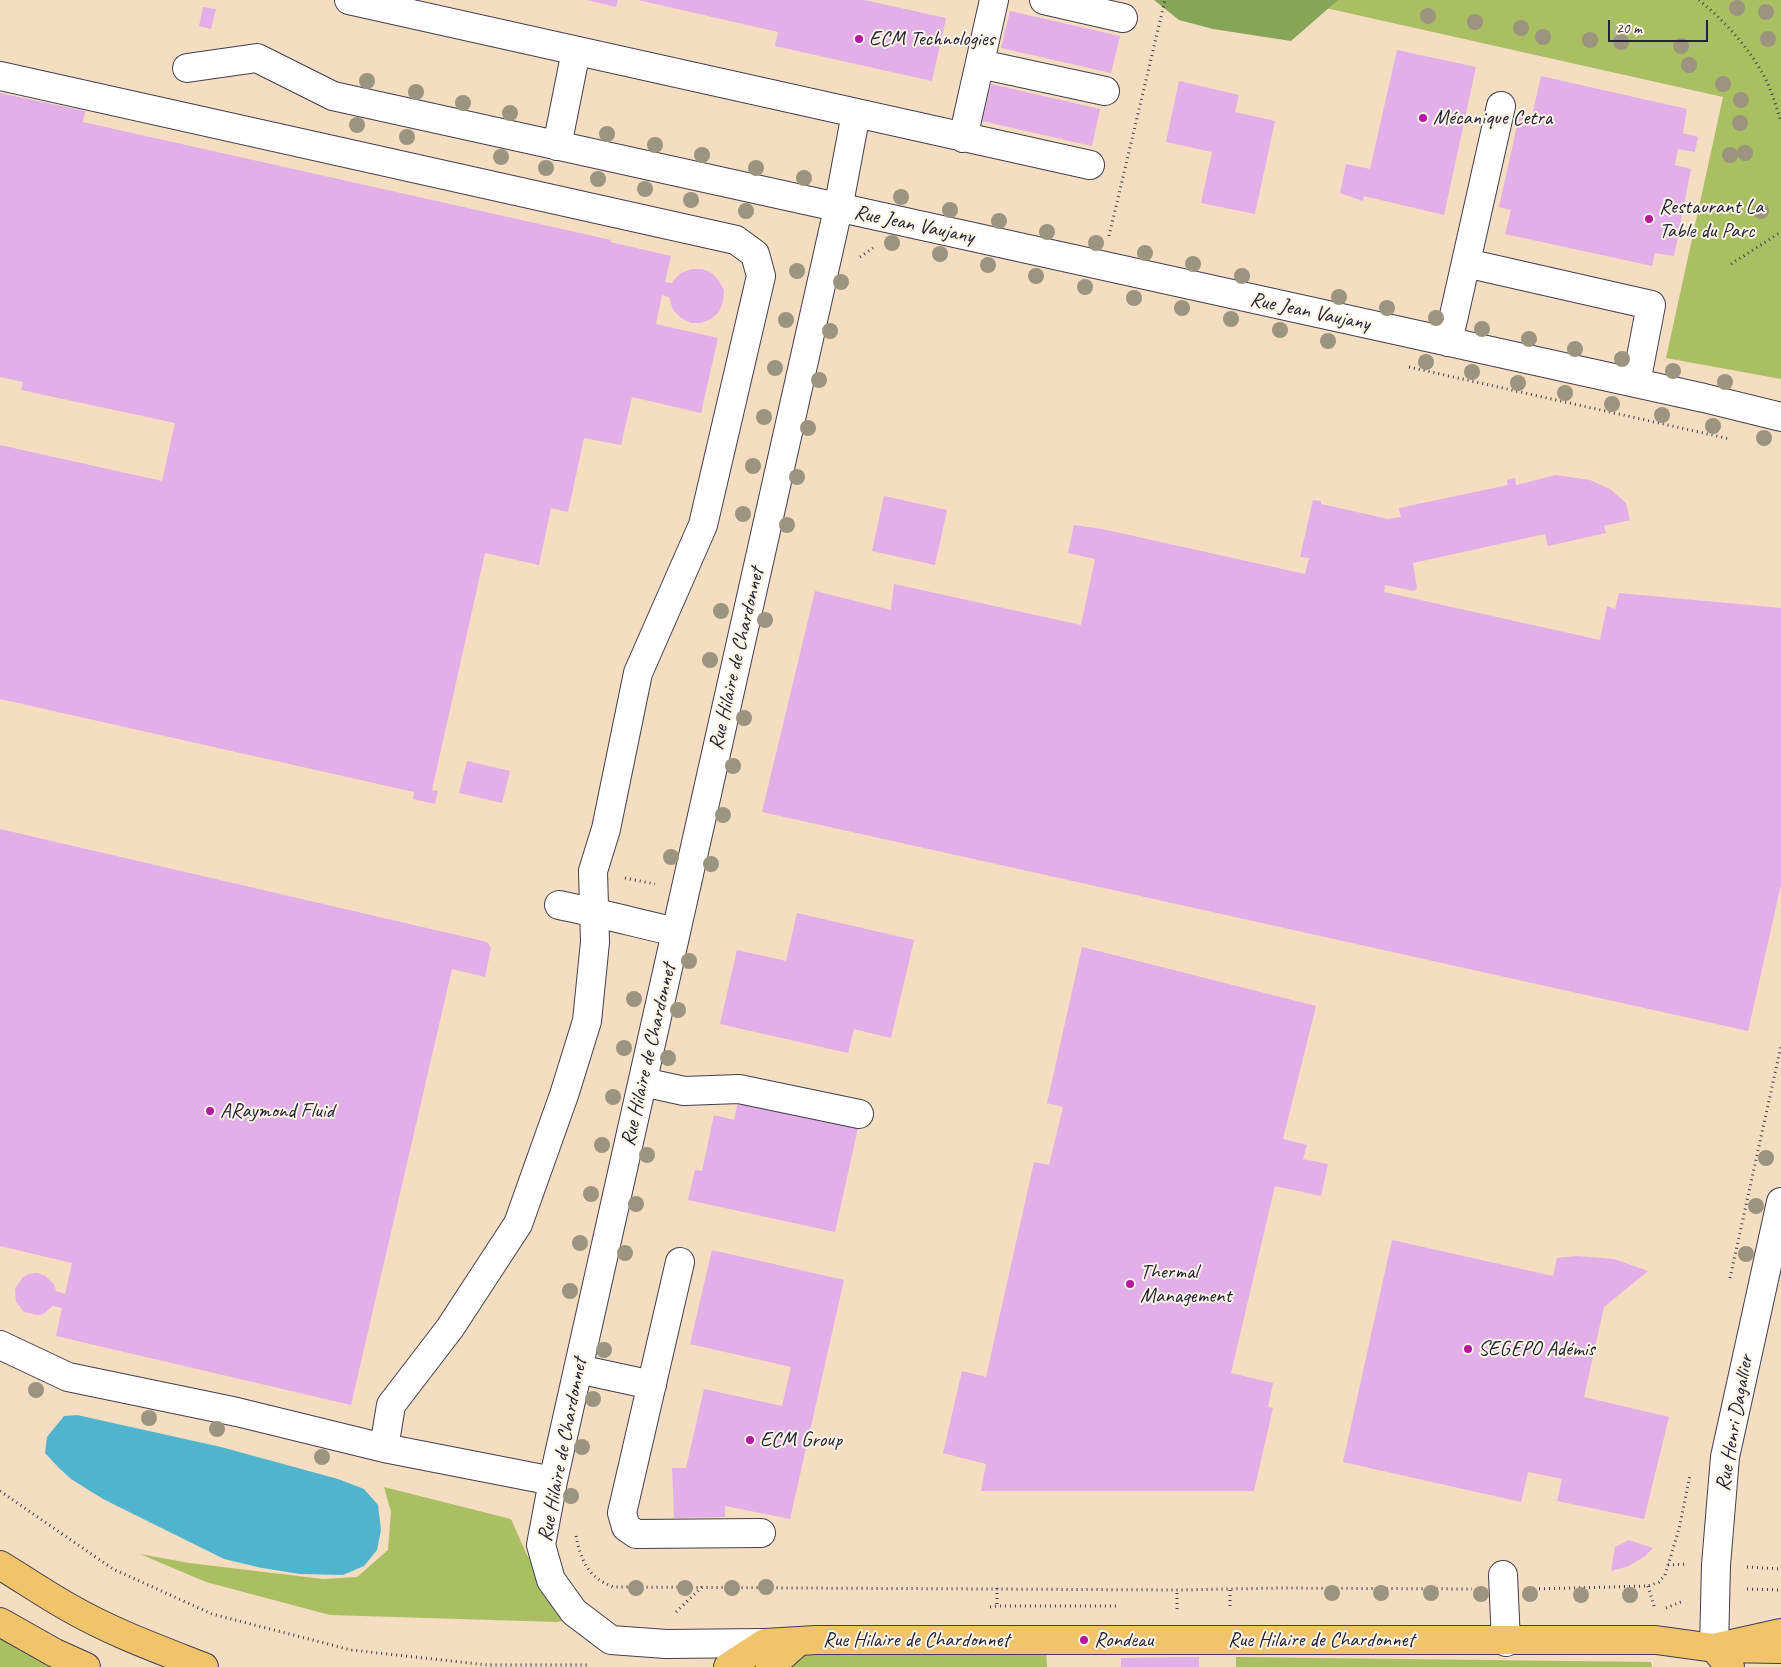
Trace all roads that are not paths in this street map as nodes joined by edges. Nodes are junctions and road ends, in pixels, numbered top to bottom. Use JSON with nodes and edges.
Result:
{"nodes":[{"id":1,"x":349,"y":0,"type":"edge"},
{"id":2,"x":994,"y":0,"type":"edge"},
{"id":3,"x":1044,"y":0,"type":"edge"},
{"id":4,"x":1123,"y":18,"type":"dead end"},
{"id":5,"x":576,"y":52,"type":"junction"},
{"id":6,"x":980,"y":64,"type":"junction"},
{"id":7,"x":187,"y":68,"type":"dead end"},
{"id":8,"x":0,"y":76,"type":"edge"},
{"id":9,"x":1105,"y":91,"type":"dead end"},
{"id":10,"x":1501,"y":106,"type":"dead end"},
{"id":11,"x":856,"y":113,"type":"junction"},
{"id":12,"x":963,"y":138,"type":"junction"},
{"id":13,"x":557,"y":146,"type":"junction"},
{"id":14,"x":1090,"y":166,"type":"dead end"},
{"id":15,"x":838,"y":209,"type":"junction"},
{"id":16,"x":1466,"y":263,"type":"junction"},
{"id":17,"x":1448,"y":342,"type":"junction"},
{"id":18,"x":1636,"y":383,"type":"junction"},
{"id":19,"x":1781,"y":417,"type":"edge"},
{"id":20,"x":559,"y":905,"type":"dead end"},
{"id":21,"x":594,"y":912,"type":"junction"},
{"id":22,"x":676,"y":932,"type":"junction"},
{"id":23,"x":643,"y":1082,"type":"junction"},
{"id":24,"x":859,"y":1114,"type":"dead end"},
{"id":25,"x":1781,"y":1202,"type":"edge"},
{"id":26,"x":680,"y":1262,"type":"dead end"},
{"id":27,"x":0,"y":1345,"type":"edge"},
{"id":28,"x":578,"y":1369,"type":"junction"},
{"id":29,"x":652,"y":1385,"type":"junction"},
{"id":30,"x":384,"y":1448,"type":"junction"},
{"id":31,"x":554,"y":1481,"type":"junction"},
{"id":32,"x":761,"y":1533,"type":"dead end"},
{"id":33,"x":0,"y":1565,"type":"edge"},
{"id":34,"x":1504,"y":1582,"type":"road end"},
{"id":35,"x":0,"y":1622,"type":"edge"},
{"id":36,"x":1781,"y":1633,"type":"edge"},
{"id":37,"x":1506,"y":1642,"type":"junction"},
{"id":38,"x":1781,"y":1649,"type":"edge"},
{"id":39,"x":767,"y":1655,"type":"edge"},
{"id":40,"x":1722,"y":1657,"type":"edge"},
{"id":41,"x":86,"y":1667,"type":"edge"},
{"id":42,"x":204,"y":1667,"type":"edge"},
{"id":43,"x":728,"y":1667,"type":"edge"}],
"edges":[{"from":1,"to":5,"type":"street"},
{"from":2,"to":6,"type":"street"},
{"from":3,"to":4,"type":"street"},
{"from":5,"to":11,"type":"street"},
{"from":5,"to":13,"type":"street"},
{"from":6,"to":9,"type":"street"},
{"from":6,"to":12,"type":"street"},
{"from":7,"to":13,"type":"street","name":"Rue Jean Vaujany"},
{"from":8,"to":21,"type":"street"},
{"from":10,"to":16,"type":"street"},
{"from":11,"to":12,"type":"street"},
{"from":11,"to":15,"type":"street","name":"Rue Hilaire de Chardonnet"},
{"from":12,"to":14,"type":"street"},
{"from":13,"to":15,"type":"street","name":"Rue Jean Vaujany"},
{"from":15,"to":17,"type":"street","name":"Rue Jean Vaujany"},
{"from":15,"to":22,"type":"street","name":"Rue Hilaire de Chardonnet"},
{"from":16,"to":17,"type":"street"},
{"from":16,"to":18,"type":"street"},
{"from":17,"to":18,"type":"street","name":"Rue Jean Vaujany"},
{"from":18,"to":19,"type":"street","name":"Rue Jean Vaujany"},
{"from":20,"to":21,"type":"street"},
{"from":21,"to":22,"type":"street"},
{"from":21,"to":30,"type":"street"},
{"from":22,"to":23,"type":"street","name":"Rue Hilaire de Chardonnet"},
{"from":23,"to":24,"type":"street"},
{"from":23,"to":28,"type":"street","name":"Rue Hilaire de Chardonnet"},
{"from":25,"to":40,"type":"street","name":"Rue Henri Dagallier"},
{"from":26,"to":29,"type":"street"},
{"from":27,"to":30,"type":"street"},
{"from":28,"to":29,"type":"street"},
{"from":28,"to":31,"type":"street","name":"Rue Hilaire de Chardonnet"},
{"from":29,"to":32,"type":"street"},
{"from":30,"to":31,"type":"street"},
{"from":31,"to":39,"type":"street","name":"Rue Hilaire de Chardonnet"},
{"from":33,"to":42,"type":"main road"},
{"from":34,"to":37,"type":"street"},
{"from":35,"to":41,"type":"main road"},
{"from":36,"to":40,"type":"main road","name":"Rue Hilaire de Chardonnet"},
{"from":37,"to":39,"type":"main road","name":"Rue Hilaire de Chardonnet"},
{"from":37,"to":40,"type":"main road","name":"Rue Hilaire de Chardonnet"},
{"from":38,"to":40,"type":"main road"},
{"from":39,"to":43,"type":"main road"}]}
